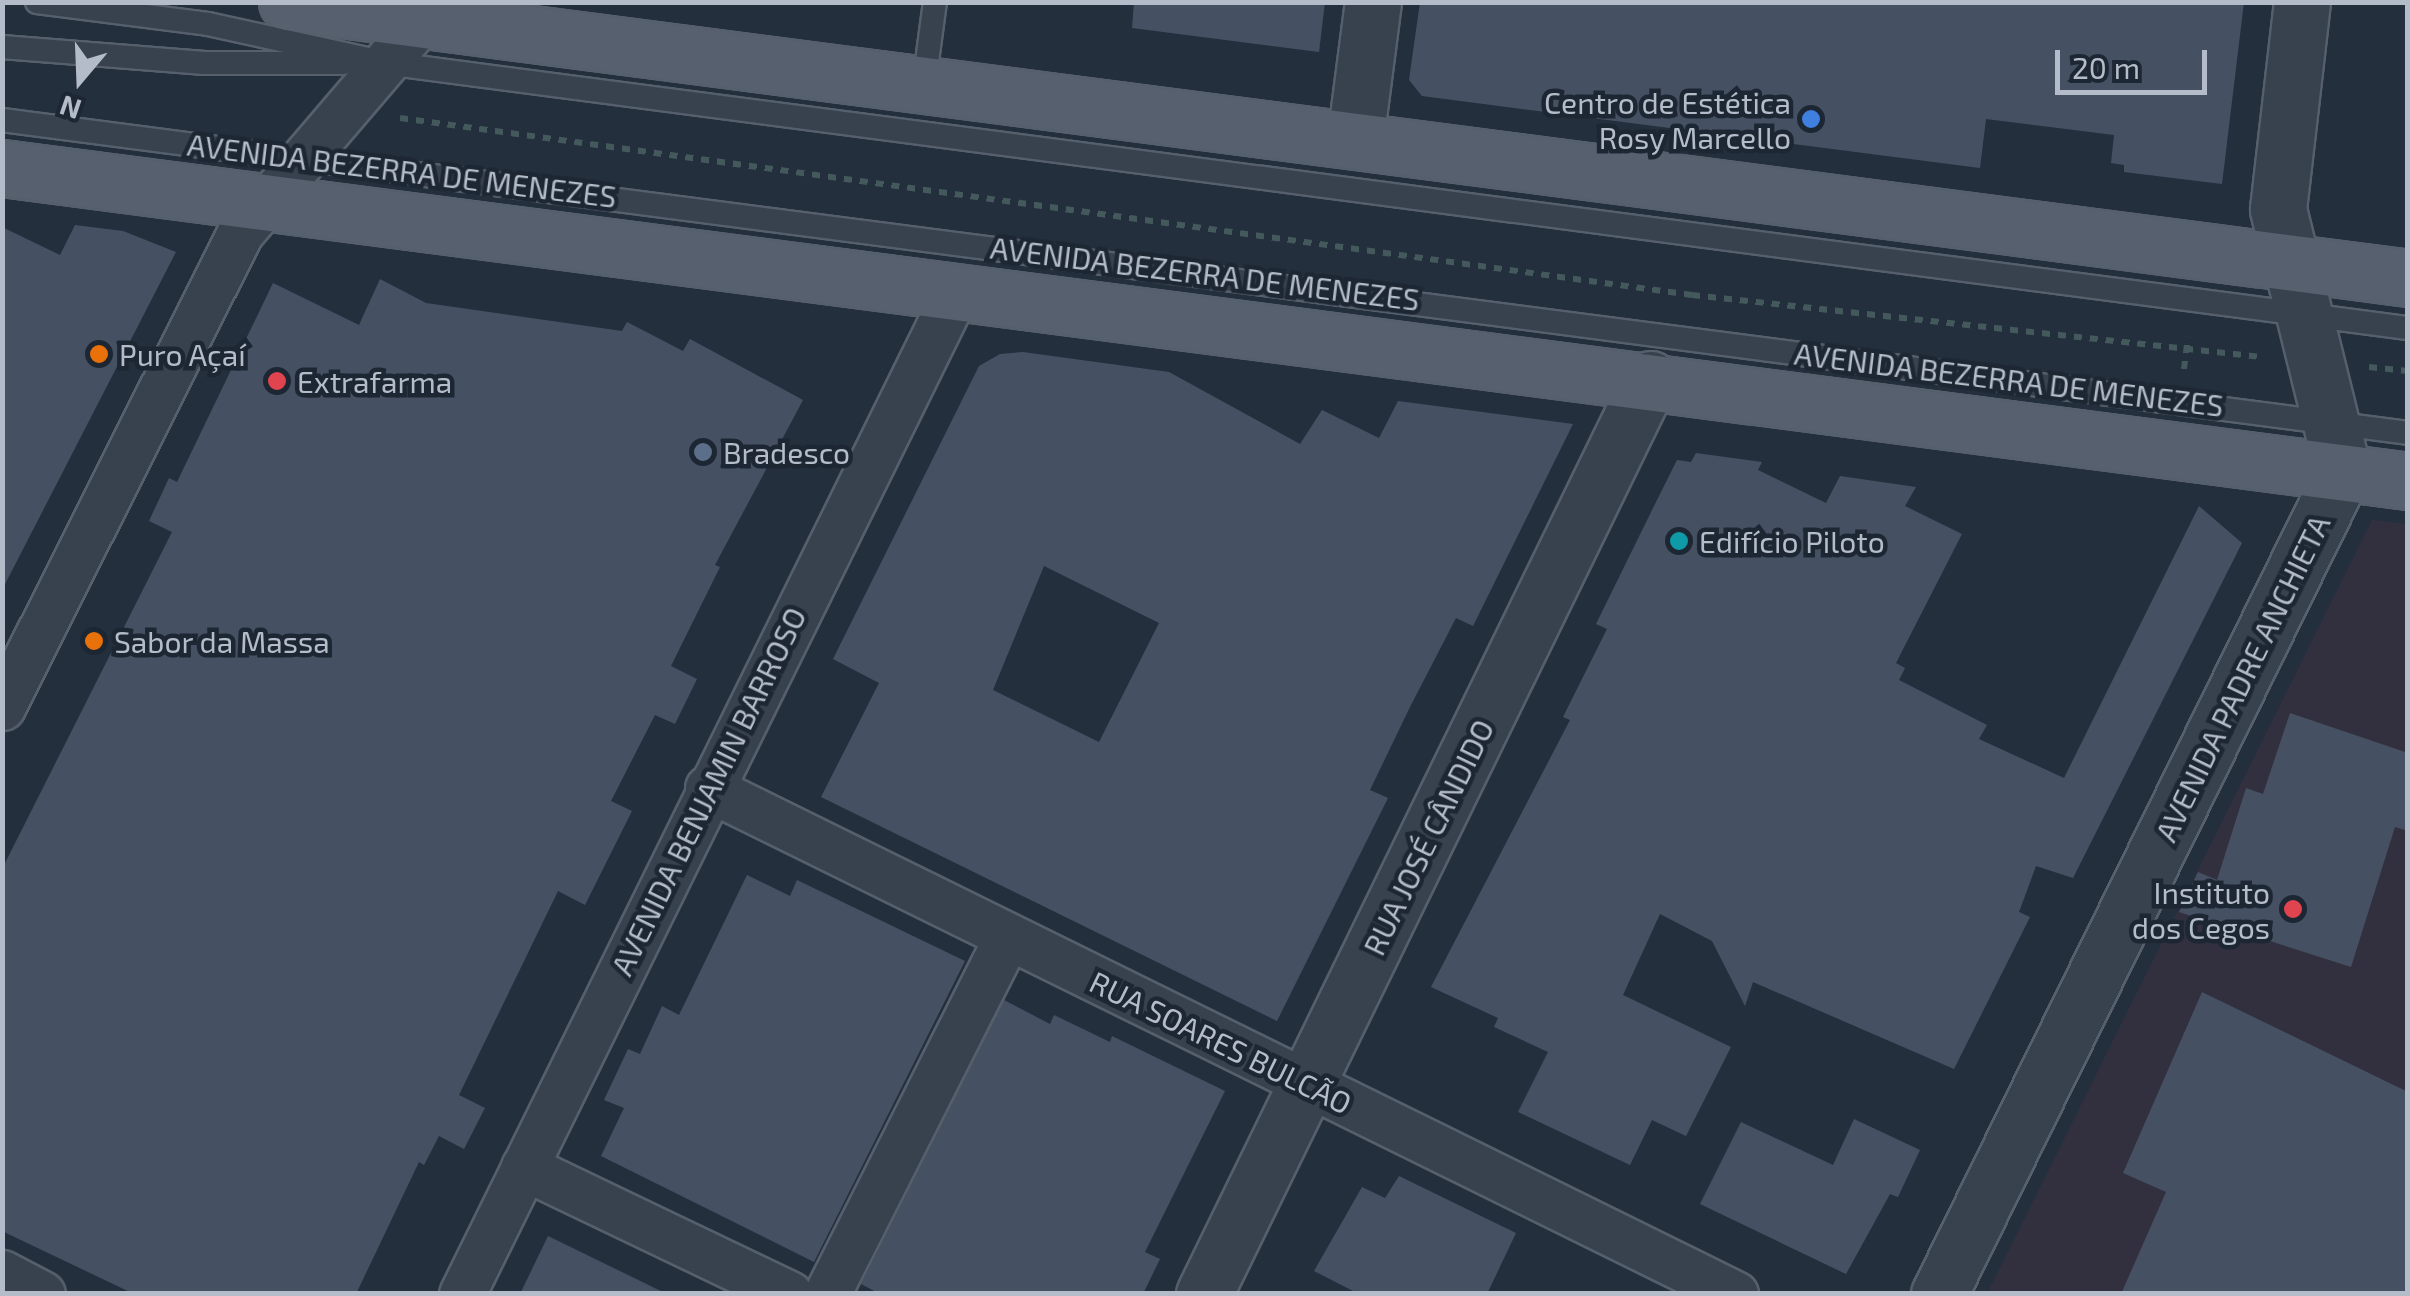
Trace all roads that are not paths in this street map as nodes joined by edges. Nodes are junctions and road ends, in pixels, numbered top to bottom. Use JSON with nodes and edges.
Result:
{"nodes":[{"id":1,"x":37,"y":2,"type":"edge"},
{"id":2,"x":288,"y":2,"type":"edge"},
{"id":3,"x":935,"y":2,"type":"edge"},
{"id":4,"x":1373,"y":2,"type":"edge"},
{"id":5,"x":2302,"y":2,"type":"edge"},
{"id":6,"x":424,"y":12,"type":"edge"},
{"id":7,"x":2,"y":48,"type":"edge"},
{"id":8,"x":386,"y":63,"type":"junction"},
{"id":9,"x":924,"y":84,"type":"junction"},
{"id":10,"x":2,"y":120,"type":"edge"},
{"id":11,"x":1355,"y":140,"type":"junction"},
{"id":12,"x":305,"y":158,"type":"junction"},
{"id":13,"x":2,"y":168,"type":"edge"},
{"id":14,"x":268,"y":201,"type":"junction"},
{"id":15,"x":2408,"y":278,"type":"edge"},
{"id":16,"x":956,"y":290,"type":"junction"},
{"id":17,"x":2304,"y":313,"type":"junction"},
{"id":18,"x":2408,"y":328,"type":"edge"},
{"id":19,"x":1650,"y":379,"type":"junction"},
{"id":20,"x":2408,"y":433,"type":"edge"},
{"id":21,"x":2337,"y":447,"type":"junction"},
{"id":22,"x":2408,"y":481,"type":"edge"},
{"id":23,"x":2,"y":707,"type":"edge"},
{"id":24,"x":708,"y":788,"type":"junction"},
{"id":25,"x":1006,"y":939,"type":"junction"},
{"id":26,"x":1308,"y":1083,"type":"junction"},
{"id":27,"x":524,"y":1166,"type":"junction"},
{"id":28,"x":2,"y":1273,"type":"edge"},
{"id":29,"x":42,"y":1294,"type":"edge"},
{"id":30,"x":462,"y":1294,"type":"edge"},
{"id":31,"x":789,"y":1294,"type":"edge"},
{"id":32,"x":827,"y":1294,"type":"edge"},
{"id":33,"x":1204,"y":1294,"type":"edge"},
{"id":34,"x":1735,"y":1294,"type":"edge"},
{"id":35,"x":1939,"y":1294,"type":"edge"}],
"edges":[{"from":1,"to":8,"type":"lane"},
{"from":2,"to":6,"type":"main road"},
{"from":3,"to":9,"type":"lane"},
{"from":4,"to":11,"type":"street"},
{"from":5,"to":17,"type":"street"},
{"from":6,"to":8,"type":"street"},
{"from":6,"to":9,"type":"main road"},
{"from":7,"to":8,"type":"lane"},
{"from":8,"to":12,"type":"street"},
{"from":8,"to":17,"type":"lane"},
{"from":9,"to":11,"type":"main road"},
{"from":10,"to":12,"type":"lane","name":"AVENIDA BEZERRA DE MENEZES"},
{"from":11,"to":17,"type":"main road"},
{"from":12,"to":14,"type":"street"},
{"from":12,"to":21,"type":"lane","name":"AVENIDA BEZERRA DE MENEZES"},
{"from":13,"to":14,"type":"main road","name":"AVENIDA BEZERRA DE MENEZES"},
{"from":14,"to":16,"type":"main road","name":"AVENIDA BEZERRA DE MENEZES"},
{"from":14,"to":23,"type":"street"},
{"from":15,"to":17,"type":"main road"},
{"from":16,"to":19,"type":"main road","name":"AVENIDA BEZERRA DE MENEZES"},
{"from":16,"to":24,"type":"street","name":"AVENIDA BENJAMIN BARROSO"},
{"from":17,"to":18,"type":"lane"},
{"from":17,"to":21,"type":"street"},
{"from":19,"to":21,"type":"main road","name":"AVENIDA BEZERRA DE MENEZES"},
{"from":19,"to":26,"type":"street","name":"RUA JOSÉ CÂNDIDO"},
{"from":20,"to":21,"type":"lane","name":"AVENIDA BEZERRA DE MENEZES"},
{"from":21,"to":22,"type":"main road","name":"AVENIDA BEZERRA DE MENEZES"},
{"from":21,"to":35,"type":"street","name":"AVENIDA PADRE ANCHIETA"},
{"from":24,"to":25,"type":"street","name":"RUA SOARES BULCÃO"},
{"from":24,"to":27,"type":"street","name":"AVENIDA BENJAMIN BARROSO"},
{"from":25,"to":26,"type":"street","name":"RUA SOARES BULCÃO"},
{"from":25,"to":32,"type":"street"},
{"from":26,"to":33,"type":"street","name":"RUA JOSÉ CÂNDIDO"},
{"from":26,"to":34,"type":"street","name":"RUA SOARES BULCÃO"},
{"from":27,"to":30,"type":"street","name":"AVENIDA BENJAMIN BARROSO"},
{"from":27,"to":31,"type":"street"},
{"from":28,"to":29,"type":"street"}]}
